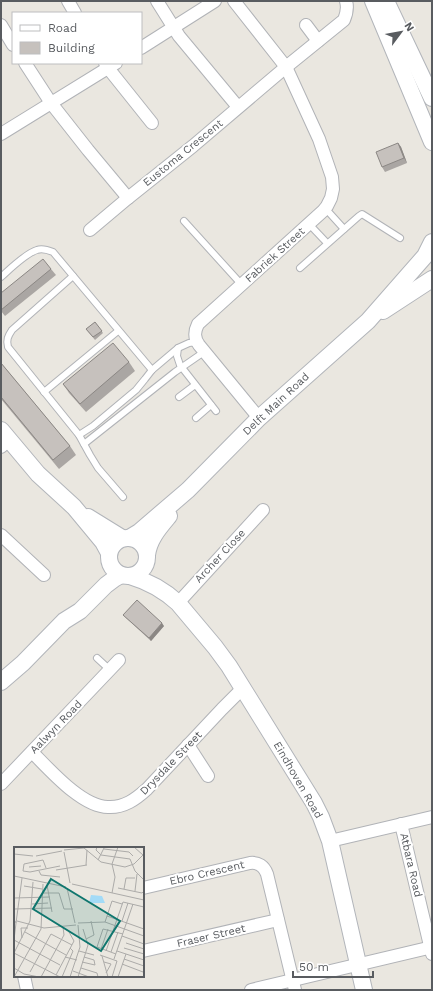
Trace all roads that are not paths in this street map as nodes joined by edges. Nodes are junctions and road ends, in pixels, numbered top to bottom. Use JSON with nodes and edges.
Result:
{"nodes":[{"id":1,"x":68,"y":1,"type":"edge"},
{"id":2,"x":157,"y":1,"type":"edge"},
{"id":3,"x":215,"y":1,"type":"edge"},
{"id":4,"x":234,"y":1,"type":"edge"},
{"id":5,"x":346,"y":1,"type":"edge"},
{"id":6,"x":373,"y":1,"type":"edge"},
{"id":7,"x":386,"y":1,"type":"edge"},
{"id":8,"x":74,"y":12,"type":"edge"},
{"id":9,"x":1,"y":25,"type":"edge"},
{"id":10,"x":306,"y":25,"type":"dead end"},
{"id":11,"x":173,"y":28,"type":"junction"},
{"id":12,"x":318,"y":41,"type":"junction"},
{"id":13,"x":12,"y":43,"type":"edge"},
{"id":14,"x":142,"y":47,"type":"edge"},
{"id":15,"x":26,"y":64,"type":"edge"},
{"id":16,"x":110,"y":65,"type":"edge"},
{"id":17,"x":286,"y":66,"type":"junction"},
{"id":18,"x":432,"y":98,"type":"edge"},
{"id":19,"x":51,"y":104,"type":"junction"},
{"id":20,"x":238,"y":108,"type":"junction"},
{"id":21,"x":152,"y":123,"type":"dead end"},
{"id":22,"x":1,"y":134,"type":"edge"},
{"id":23,"x":432,"y":142,"type":"edge"},
{"id":24,"x":128,"y":198,"type":"junction"},
{"id":25,"x":325,"y":208,"type":"junction"},
{"id":26,"x":184,"y":221,"type":"dead end"},
{"id":27,"x":309,"y":224,"type":"junction"},
{"id":28,"x":344,"y":229,"type":"junction"},
{"id":29,"x":90,"y":230,"type":"dead end"},
{"id":30,"x":400,"y":238,"type":"dead end"},
{"id":31,"x":432,"y":242,"type":"edge"},
{"id":32,"x":327,"y":243,"type":"junction"},
{"id":33,"x":300,"y":268,"type":"dead end"},
{"id":34,"x":73,"y":276,"type":"junction"},
{"id":35,"x":1,"y":277,"type":"edge"},
{"id":36,"x":432,"y":279,"type":"edge"},
{"id":37,"x":242,"y":285,"type":"junction"},
{"id":38,"x":368,"y":321,"type":"junction"},
{"id":39,"x":118,"y":331,"type":"junction"},
{"id":40,"x":200,"y":347,"type":"junction"},
{"id":41,"x":178,"y":348,"type":"junction"},
{"id":42,"x":181,"y":368,"type":"junction"},
{"id":43,"x":152,"y":370,"type":"junction"},
{"id":44,"x":195,"y":385,"type":"junction"},
{"id":45,"x":44,"y":392,"type":"junction"},
{"id":46,"x":179,"y":397,"type":"dead end"},
{"id":47,"x":211,"y":405,"type":"junction"},
{"id":48,"x":216,"y":411,"type":"dead end"},
{"id":49,"x":196,"y":418,"type":"dead end"},
{"id":50,"x":259,"y":418,"type":"junction"},
{"id":51,"x":80,"y":435,"type":"junction"},
{"id":52,"x":4,"y":439,"type":"edge"},
{"id":53,"x":84,"y":444,"type":"junction"},
{"id":54,"x":188,"y":490,"type":"junction"},
{"id":55,"x":123,"y":497,"type":"dead end"},
{"id":56,"x":74,"y":507,"type":"junction"},
{"id":57,"x":263,"y":510,"type":"dead end"},
{"id":58,"x":1,"y":535,"type":"edge"},
{"id":59,"x":126,"y":538,"type":"junction"},
{"id":60,"x":109,"y":555,"type":"junction"},
{"id":61,"x":147,"y":558,"type":"junction"},
{"id":62,"x":44,"y":574,"type":"dead end"},
{"id":63,"x":126,"y":575,"type":"junction"},
{"id":64,"x":175,"y":600,"type":"junction"},
{"id":65,"x":64,"y":621,"type":"junction"},
{"id":66,"x":97,"y":658,"type":"dead end"},
{"id":67,"x":119,"y":660,"type":"dead end"},
{"id":68,"x":110,"y":670,"type":"junction"},
{"id":69,"x":1,"y":682,"type":"edge"},
{"id":70,"x":243,"y":688,"type":"junction"},
{"id":71,"x":188,"y":745,"type":"junction"},
{"id":72,"x":32,"y":752,"type":"junction"},
{"id":73,"x":208,"y":776,"type":"dead end"},
{"id":74,"x":1,"y":784,"type":"edge"},
{"id":75,"x":432,"y":817,"type":"edge"},
{"id":76,"x":401,"y":824,"type":"junction"},
{"id":77,"x":330,"y":841,"type":"junction"},
{"id":78,"x":144,"y":888,"type":"edge"},
{"id":79,"x":278,"y":920,"type":"junction"},
{"id":80,"x":432,"y":950,"type":"edge"},
{"id":81,"x":144,"y":951,"type":"edge"},
{"id":82,"x":358,"y":964,"type":"junction"},
{"id":83,"x":293,"y":985,"type":"edge"},
{"id":84,"x":251,"y":990,"type":"edge"},
{"id":85,"x":364,"y":990,"type":"edge"}],
"edges":[{"from":1,"to":8,"type":"street"},
{"from":2,"to":11,"type":"street"},
{"from":3,"to":11,"type":"street"},
{"from":4,"to":17,"type":"street","name":"Fabriek Street"},
{"from":5,"to":12,"type":"street","name":"Eustoma Crescent"},
{"from":6,"to":23,"type":"street"},
{"from":7,"to":18,"type":"street"},
{"from":9,"to":13,"type":"street"},
{"from":10,"to":12,"type":"street"},
{"from":11,"to":14,"type":"street"},
{"from":11,"to":20,"type":"street"},
{"from":12,"to":17,"type":"street","name":"Eustoma Crescent"},
{"from":15,"to":19,"type":"street"},
{"from":16,"to":19,"type":"street"},
{"from":16,"to":21,"type":"street"},
{"from":17,"to":20,"type":"street","name":"Eustoma Crescent"},
{"from":17,"to":25,"type":"street","name":"Fabriek Street"},
{"from":19,"to":22,"type":"street"},
{"from":19,"to":24,"type":"street"},
{"from":20,"to":24,"type":"street","name":"Eustoma Crescent"},
{"from":24,"to":29,"type":"street","name":"Eustoma Crescent"},
{"from":25,"to":27,"type":"street","name":"Fabriek Street"},
{"from":25,"to":28,"type":"lane"},
{"from":26,"to":37,"type":"lane"},
{"from":27,"to":32,"type":"lane"},
{"from":27,"to":37,"type":"street","name":"Fabriek Street"},
{"from":28,"to":30,"type":"lane"},
{"from":28,"to":32,"type":"lane"},
{"from":31,"to":38,"type":"street","name":"Delft Main Road"},
{"from":32,"to":33,"type":"lane"},
{"from":34,"to":35,"type":"lane"},
{"from":34,"to":39,"type":"lane"},
{"from":34,"to":45,"type":"lane"},
{"from":36,"to":38,"type":"street","name":"Delft Main Road"},
{"from":37,"to":40,"type":"street","name":"Fabriek Street"},
{"from":38,"to":50,"type":"street","name":"Delft Main Road"},
{"from":39,"to":43,"type":"lane"},
{"from":39,"to":45,"type":"lane"},
{"from":40,"to":41,"type":"lane"},
{"from":40,"to":42,"type":"lane"},
{"from":40,"to":50,"type":"street"},
{"from":41,"to":42,"type":"lane"},
{"from":41,"to":43,"type":"lane"},
{"from":42,"to":44,"type":"lane"},
{"from":42,"to":53,"type":"lane"},
{"from":43,"to":51,"type":"lane"},
{"from":44,"to":46,"type":"lane"},
{"from":44,"to":47,"type":"lane"},
{"from":45,"to":51,"type":"lane"},
{"from":47,"to":48,"type":"lane"},
{"from":47,"to":49,"type":"lane"},
{"from":50,"to":54,"type":"street","name":"Delft Main Road"},
{"from":51,"to":53,"type":"lane"},
{"from":52,"to":56,"type":"street"},
{"from":53,"to":55,"type":"lane"},
{"from":54,"to":59,"type":"street","name":"Delft Main Road"},
{"from":54,"to":61,"type":"street","name":"Delft Main Road"},
{"from":56,"to":59,"type":"street"},
{"from":56,"to":60,"type":"street"},
{"from":57,"to":64,"type":"street","name":"Archer Close"},
{"from":58,"to":62,"type":"street"},
{"from":59,"to":60,"type":"street"},
{"from":59,"to":61,"type":"street"},
{"from":60,"to":63,"type":"street"},
{"from":60,"to":65,"type":"street"},
{"from":61,"to":63,"type":"street"},
{"from":61,"to":64,"type":"street","name":"Eindhoven Road"},
{"from":63,"to":64,"type":"street","name":"Eindhoven Road"},
{"from":63,"to":65,"type":"street"},
{"from":64,"to":70,"type":"street","name":"Eindhoven Road"},
{"from":65,"to":69,"type":"street"},
{"from":66,"to":68,"type":"lane"},
{"from":67,"to":68,"type":"street","name":"Aalwyn Road"},
{"from":68,"to":72,"type":"street","name":"Aalwyn Road"},
{"from":70,"to":71,"type":"street","name":"Drysdale Street"},
{"from":70,"to":77,"type":"street","name":"Eindhoven Road"},
{"from":71,"to":72,"type":"street","name":"Drysdale Street"},
{"from":71,"to":73,"type":"street"},
{"from":72,"to":74,"type":"street","name":"Aalwyn Road"},
{"from":75,"to":76,"type":"street"},
{"from":76,"to":77,"type":"street"},
{"from":76,"to":80,"type":"street","name":"Atbara Road"},
{"from":77,"to":82,"type":"street","name":"Eindhoven Road"},
{"from":78,"to":79,"type":"street","name":"Ebro Crescent"},
{"from":79,"to":81,"type":"street","name":"Fraser Street"},
{"from":79,"to":83,"type":"street","name":"Ebro Crescent"},
{"from":80,"to":82,"type":"street"},
{"from":82,"to":83,"type":"street"},
{"from":82,"to":85,"type":"street","name":"Eindhoven Road"},
{"from":83,"to":84,"type":"street"}]}
